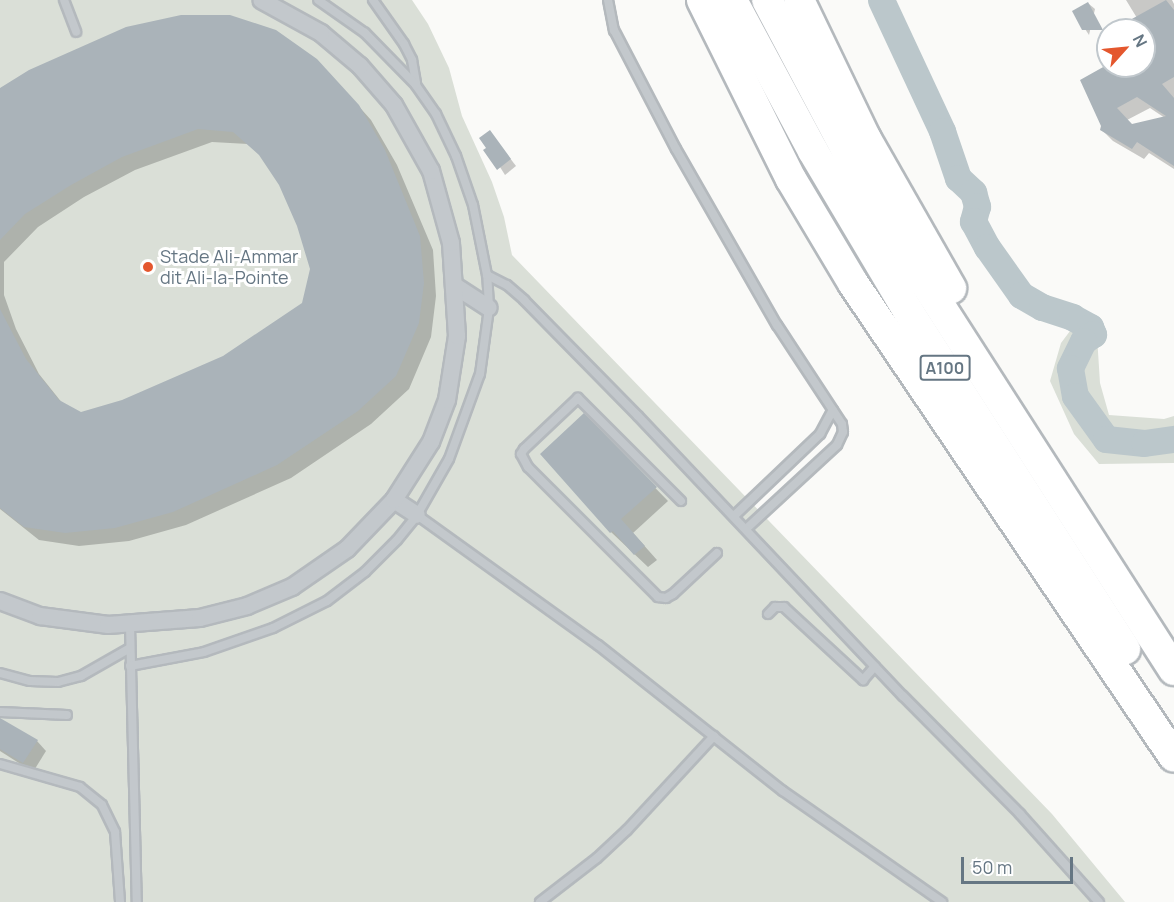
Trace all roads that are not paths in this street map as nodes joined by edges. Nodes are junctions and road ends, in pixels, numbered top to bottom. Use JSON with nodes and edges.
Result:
{"nodes":[{"id":1,"x":64,"y":0,"type":"edge"},
{"id":2,"x":261,"y":0,"type":"edge"},
{"id":3,"x":318,"y":0,"type":"edge"},
{"id":4,"x":373,"y":0,"type":"edge"},
{"id":5,"x":702,"y":0,"type":"edge"},
{"id":6,"x":732,"y":0,"type":"edge"},
{"id":7,"x":767,"y":0,"type":"edge"},
{"id":8,"x":799,"y":0,"type":"edge"},
{"id":9,"x":609,"y":3,"type":"edge"},
{"id":10,"x":76,"y":32,"type":"dead end"},
{"id":11,"x":416,"y":85,"type":"junction"},
{"id":12,"x":487,"y":275,"type":"junction"},
{"id":13,"x":455,"y":286,"type":"junction"},
{"id":14,"x":489,"y":308,"type":"junction"},
{"id":15,"x":833,"y":410,"type":"junction"},
{"id":16,"x":1060,"y":492,"type":"junction"},
{"id":17,"x":394,"y":500,"type":"junction"},
{"id":18,"x":681,"y":501,"type":"dead end"},
{"id":19,"x":417,"y":515,"type":"junction"},
{"id":20,"x":734,"y":516,"type":"junction"},
{"id":21,"x":746,"y":529,"type":"junction"},
{"id":22,"x":717,"y":553,"type":"dead end"},
{"id":23,"x":0,"y":601,"type":"edge"},
{"id":24,"x":768,"y":614,"type":"dead end"},
{"id":25,"x":130,"y":625,"type":"junction"},
{"id":26,"x":130,"y":648,"type":"junction"},
{"id":27,"x":130,"y":666,"type":"junction"},
{"id":28,"x":874,"y":666,"type":"junction"},
{"id":29,"x":1174,"y":670,"type":"edge"},
{"id":30,"x":0,"y":673,"type":"edge"},
{"id":31,"x":0,"y":712,"type":"edge"},
{"id":32,"x":68,"y":715,"type":"dead end"},
{"id":33,"x":1174,"y":727,"type":"edge"},
{"id":34,"x":714,"y":736,"type":"junction"},
{"id":35,"x":1174,"y":757,"type":"edge"},
{"id":36,"x":0,"y":764,"type":"edge"},
{"id":37,"x":547,"y":900,"type":"edge"},
{"id":38,"x":120,"y":902,"type":"edge"},
{"id":39,"x":137,"y":902,"type":"edge"},
{"id":40,"x":942,"y":902,"type":"edge"},
{"id":41,"x":1099,"y":902,"type":"edge"}],
"edges":[{"from":1,"to":10,"type":"lane"},
{"from":2,"to":13,"type":"street"},
{"from":3,"to":11,"type":"lane"},
{"from":4,"to":11,"type":"lane"},
{"from":5,"to":35,"type":"highway"},
{"from":6,"to":33,"type":"highway","number":"A100"},
{"from":7,"to":16,"type":"highway","number":"A100"},
{"from":8,"to":16,"type":"highway"},
{"from":9,"to":15,"type":"lane"},
{"from":11,"to":12,"type":"lane"},
{"from":12,"to":14,"type":"lane"},
{"from":12,"to":20,"type":"lane"},
{"from":13,"to":14,"type":"street"},
{"from":13,"to":17,"type":"street"},
{"from":14,"to":19,"type":"lane"},
{"from":15,"to":20,"type":"lane"},
{"from":15,"to":21,"type":"lane"},
{"from":16,"to":29,"type":"highway","number":"A100"},
{"from":17,"to":19,"type":"street"},
{"from":17,"to":25,"type":"street"},
{"from":18,"to":22,"type":"lane"},
{"from":19,"to":27,"type":"lane"},
{"from":19,"to":34,"type":"lane"},
{"from":20,"to":21,"type":"lane"},
{"from":21,"to":28,"type":"lane"},
{"from":23,"to":25,"type":"street"},
{"from":24,"to":28,"type":"lane"},
{"from":25,"to":26,"type":"lane"},
{"from":26,"to":27,"type":"lane"},
{"from":26,"to":30,"type":"lane"},
{"from":27,"to":39,"type":"lane"},
{"from":28,"to":41,"type":"lane"},
{"from":31,"to":32,"type":"lane"},
{"from":34,"to":37,"type":"lane"},
{"from":34,"to":40,"type":"lane"},
{"from":36,"to":38,"type":"lane"}]}
